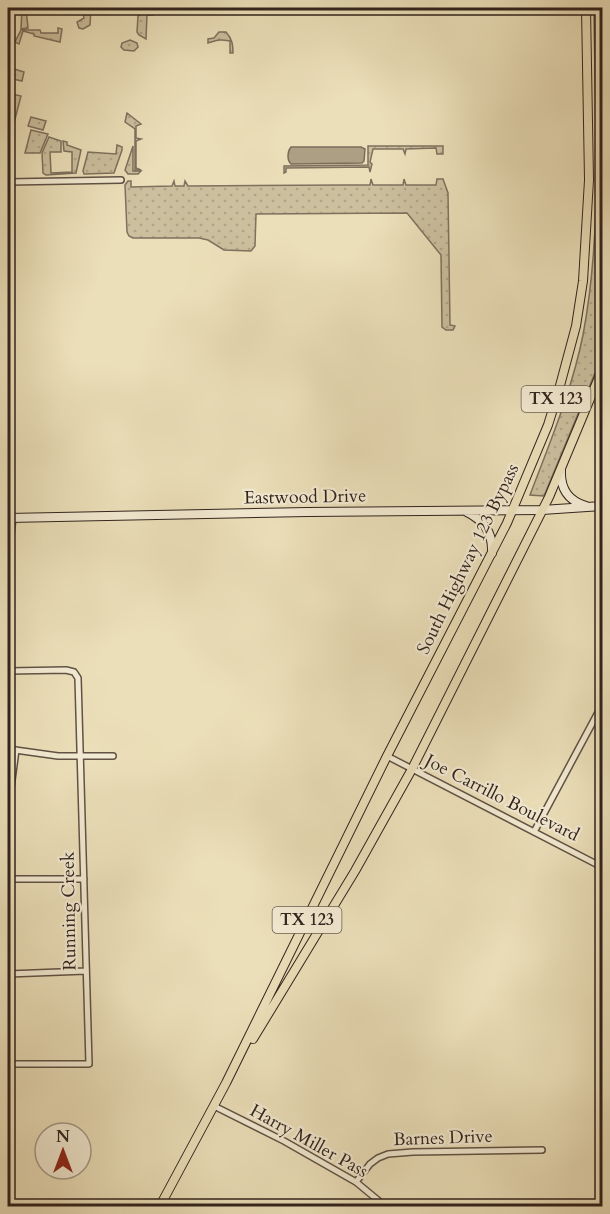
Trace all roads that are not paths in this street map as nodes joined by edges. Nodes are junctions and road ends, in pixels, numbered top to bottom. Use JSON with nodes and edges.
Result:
{"nodes":[{"id":1,"x":588,"y":11,"type":"edge"},
{"id":2,"x":121,"y":180,"type":"dead end"},
{"id":3,"x":8,"y":182,"type":"edge"},
{"id":4,"x":603,"y":370,"type":"edge"},
{"id":5,"x":561,"y":468,"type":"junction"},
{"id":6,"x":603,"y":506,"type":"edge"},
{"id":7,"x":590,"y":507,"type":"junction"},
{"id":8,"x":464,"y":510,"type":"junction"},
{"id":9,"x":513,"y":510,"type":"junction"},
{"id":10,"x":542,"y":510,"type":"junction"},
{"id":11,"x":10,"y":518,"type":"edge"},
{"id":12,"x":491,"y":554,"type":"junction"},
{"id":13,"x":8,"y":558,"type":"edge"},
{"id":14,"x":8,"y":671,"type":"edge"},
{"id":15,"x":603,"y":705,"type":"edge"},
{"id":16,"x":8,"y":749,"type":"edge"},
{"id":17,"x":16,"y":750,"type":"junction"},
{"id":18,"x":80,"y":756,"type":"junction"},
{"id":19,"x":113,"y":756,"type":"dead end"},
{"id":20,"x":387,"y":756,"type":"junction"},
{"id":21,"x":412,"y":769,"type":"junction"},
{"id":22,"x":8,"y":810,"type":"edge"},
{"id":23,"x":534,"y":832,"type":"junction"},
{"id":24,"x":603,"y":867,"type":"edge"},
{"id":25,"x":8,"y":879,"type":"edge"},
{"id":26,"x":84,"y":879,"type":"junction"},
{"id":27,"x":86,"y":971,"type":"junction"},
{"id":28,"x":8,"y":974,"type":"edge"},
{"id":29,"x":8,"y":1064,"type":"edge"},
{"id":30,"x":226,"y":1083,"type":"junction"},
{"id":31,"x":214,"y":1106,"type":"junction"},
{"id":32,"x":542,"y":1150,"type":"dead end"},
{"id":33,"x":356,"y":1182,"type":"junction"},
{"id":34,"x":160,"y":1206,"type":"edge"},
{"id":35,"x":385,"y":1206,"type":"edge"}],
"edges":[{"from":1,"to":9,"type":"main road","name":"South Highway 123 Bypass","number":"TX 123"},
{"from":2,"to":3,"type":"street"},
{"from":4,"to":5,"type":"main road","name":"South Highway 123 Bypass","number":"TX 123"},
{"from":5,"to":7,"type":"main road"},
{"from":5,"to":10,"type":"main road","name":"South Highway 123 Bypass","number":"TX 123"},
{"from":6,"to":7,"type":"main road","name":"Eastwood Drive"},
{"from":7,"to":10,"type":"main road","name":"Eastwood Drive"},
{"from":8,"to":9,"type":"main road","name":"Eastwood Drive"},
{"from":8,"to":11,"type":"main road","name":"Eastwood Drive"},
{"from":8,"to":12,"type":"main road"},
{"from":9,"to":10,"type":"main road","name":"Eastwood Drive"},
{"from":9,"to":12,"type":"main road","name":"South Highway 123 Bypass","number":"TX 123"},
{"from":10,"to":21,"type":"main road","name":"South Highway 123 Bypass","number":"TX 123"},
{"from":11,"to":13,"type":"street"},
{"from":12,"to":20,"type":"main road","name":"South Highway 123 Bypass","number":"TX 123"},
{"from":14,"to":18,"type":"street","name":"Running Creek"},
{"from":15,"to":23,"type":"street"},
{"from":16,"to":17,"type":"street"},
{"from":17,"to":18,"type":"street"},
{"from":17,"to":22,"type":"street"},
{"from":18,"to":19,"type":"street"},
{"from":18,"to":26,"type":"street","name":"Running Creek"},
{"from":20,"to":21,"type":"street","name":"Joe Carrillo Boulevard"},
{"from":20,"to":30,"type":"main road","name":"South Highway 123 Bypass","number":"TX 123"},
{"from":21,"to":23,"type":"street","name":"Joe Carrillo Boulevard"},
{"from":21,"to":30,"type":"main road","name":"South Highway 123 Bypass","number":"TX 123"},
{"from":23,"to":24,"type":"street","name":"Joe Carrillo Boulevard"},
{"from":25,"to":26,"type":"street"},
{"from":26,"to":27,"type":"street","name":"Running Creek"},
{"from":27,"to":28,"type":"street"},
{"from":27,"to":29,"type":"street","name":"Running Creek"},
{"from":30,"to":31,"type":"main road","name":"South Highway 123 Bypass","number":"TX 123"},
{"from":31,"to":33,"type":"street","name":"Harry Miller Pass"},
{"from":31,"to":34,"type":"main road","name":"South Highway 123 Bypass","number":"TX 123"},
{"from":32,"to":33,"type":"street","name":"Barnes Drive"},
{"from":33,"to":35,"type":"street","name":"Harry Miller Pass"}]}
